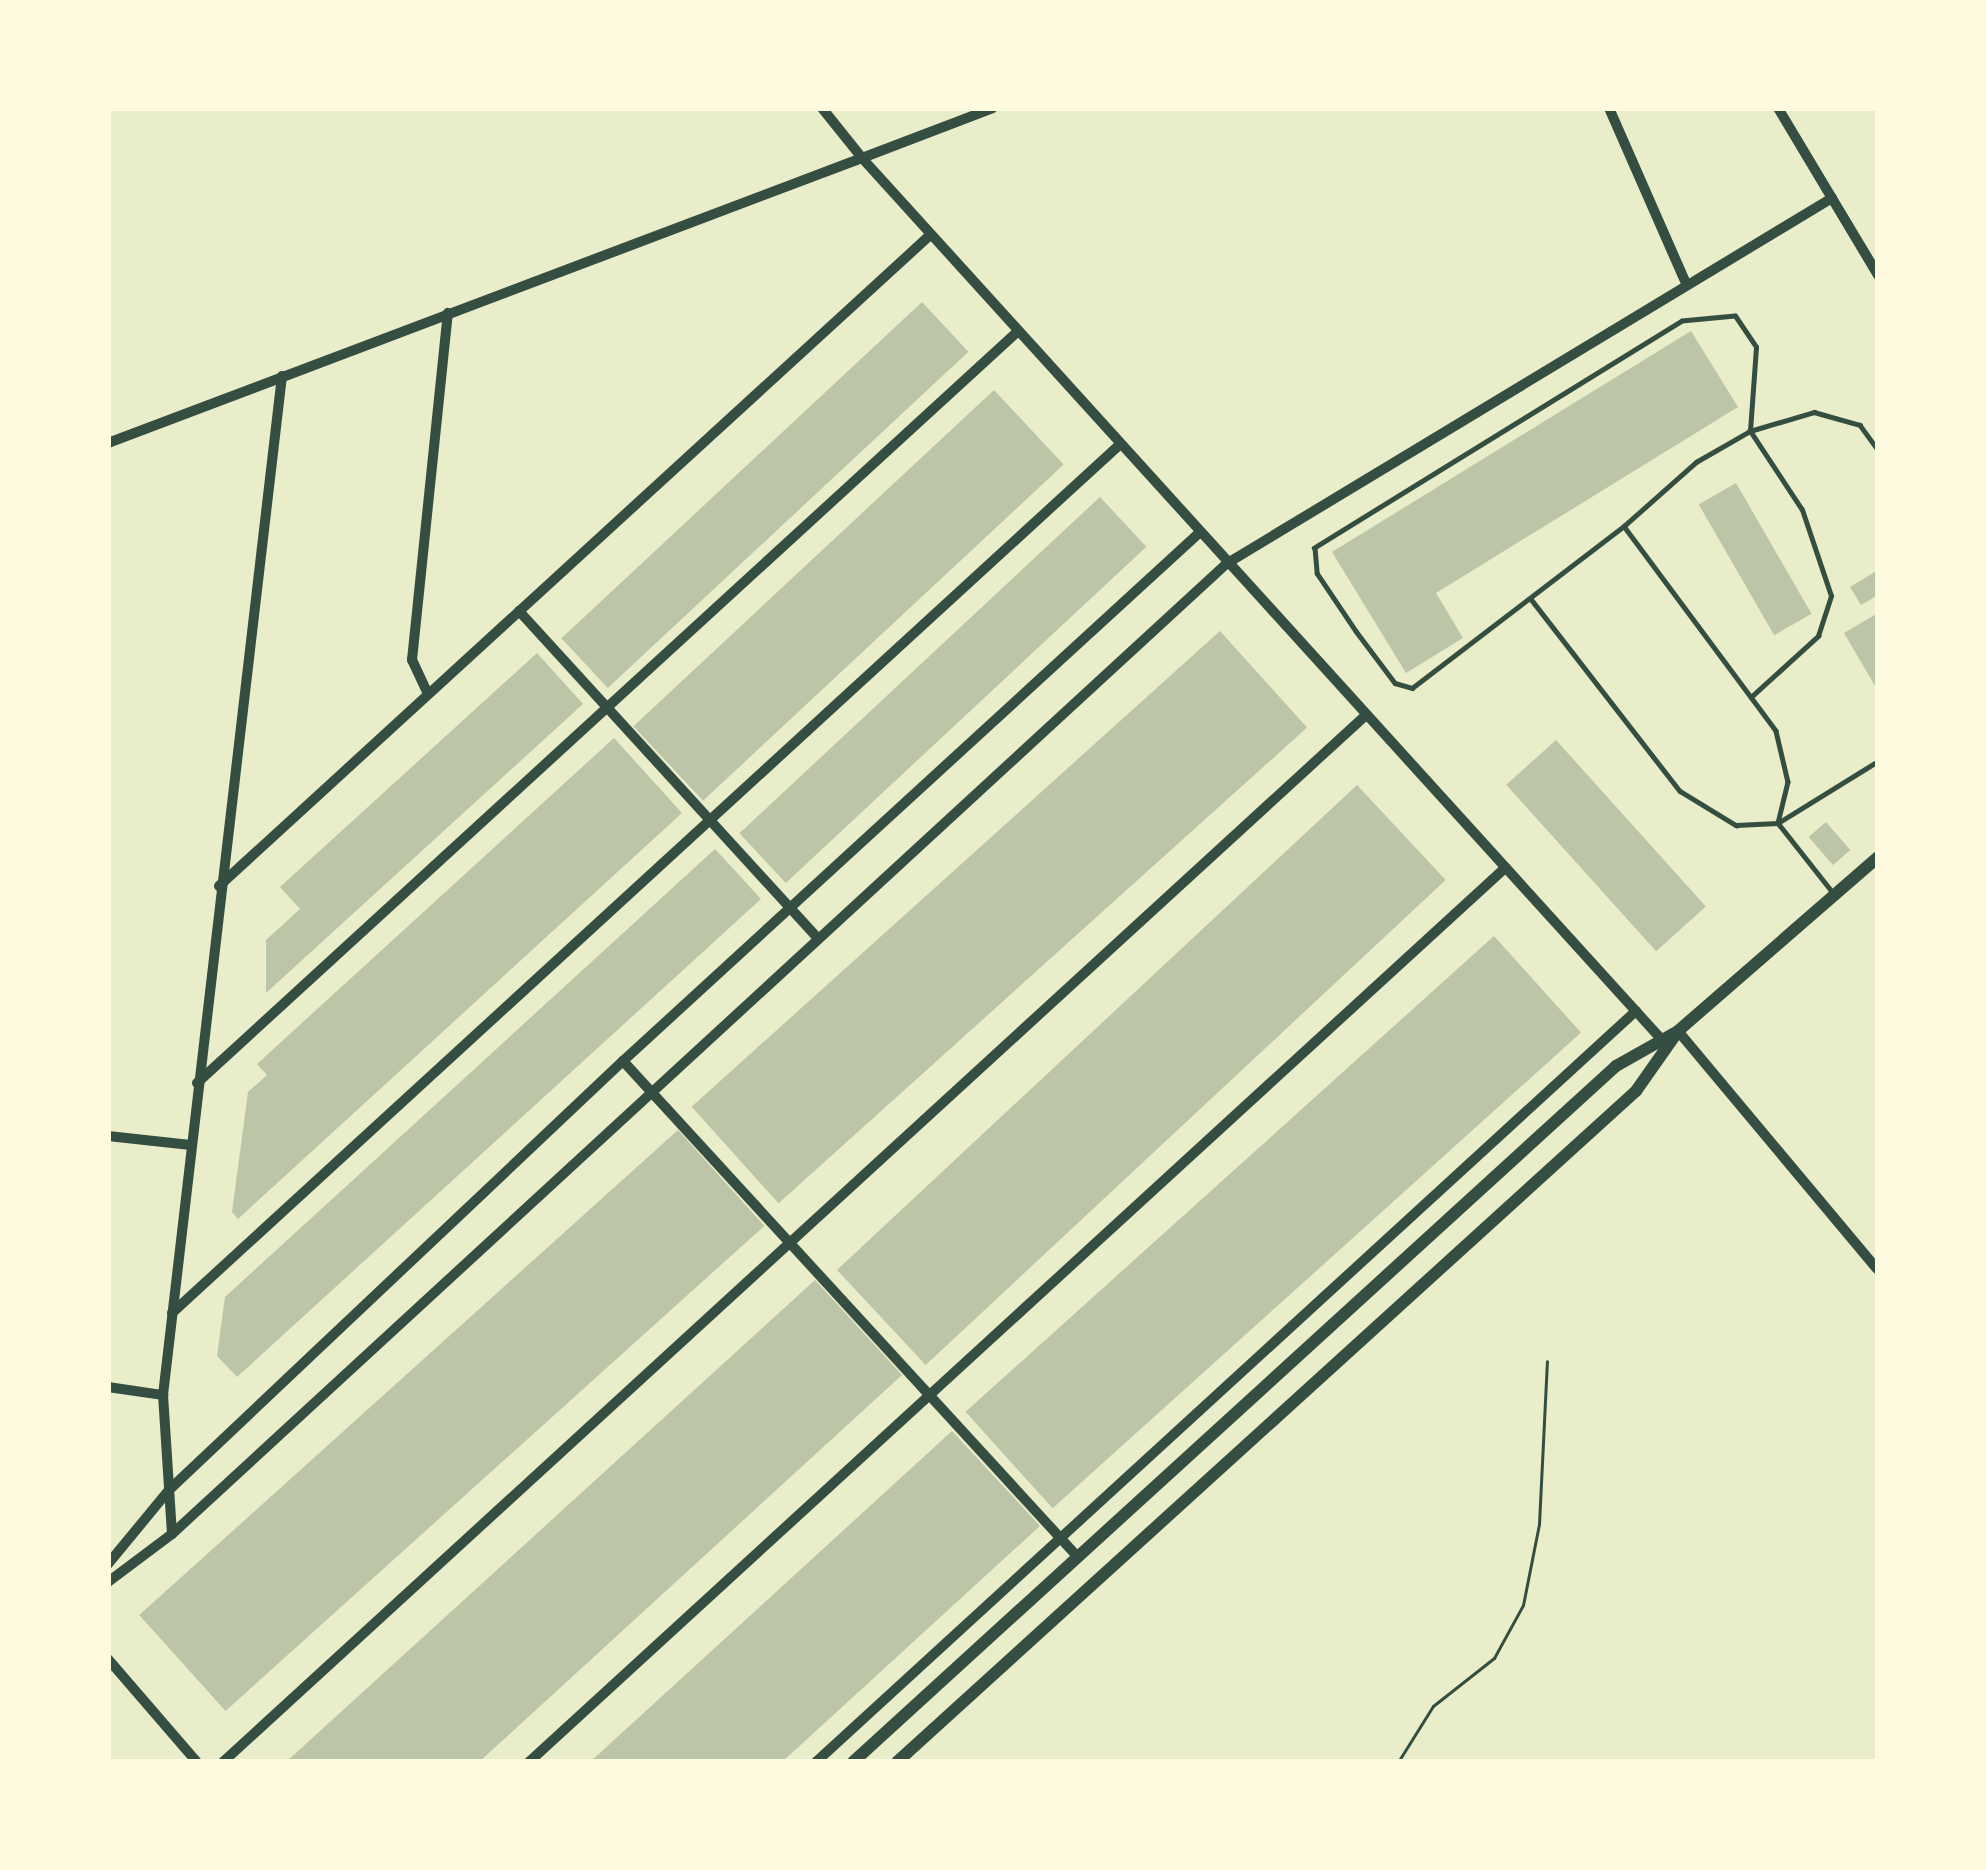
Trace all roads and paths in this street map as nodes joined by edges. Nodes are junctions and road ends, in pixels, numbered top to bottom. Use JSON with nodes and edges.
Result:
{"nodes":[{"id":1,"x":822,"y":108,"type":"edge"},
{"id":2,"x":993,"y":108,"type":"edge"},
{"id":3,"x":1609,"y":108,"type":"edge"},
{"id":4,"x":1778,"y":108,"type":"edge"},
{"id":5,"x":862,"y":158,"type":"junction"},
{"id":6,"x":1832,"y":198,"type":"junction"},
{"id":7,"x":927,"y":238,"type":"junction"},
{"id":8,"x":1878,"y":275,"type":"edge"},
{"id":9,"x":1685,"y":281,"type":"junction"},
{"id":10,"x":448,"y":313,"type":"junction"},
{"id":11,"x":1015,"y":334,"type":"junction"},
{"id":12,"x":282,"y":376,"type":"junction"},
{"id":13,"x":1750,"y":431,"type":"junction"},
{"id":14,"x":108,"y":442,"type":"edge"},
{"id":15,"x":1118,"y":446,"type":"junction"},
{"id":16,"x":1878,"y":451,"type":"edge"},
{"id":17,"x":1624,"y":526,"type":"junction"},
{"id":18,"x":1198,"y":534,"type":"junction"},
{"id":19,"x":1226,"y":564,"type":"junction"},
{"id":20,"x":1531,"y":599,"type":"junction"},
{"id":21,"x":519,"y":611,"type":"junction"},
{"id":22,"x":428,"y":694,"type":"junction"},
{"id":23,"x":1751,"y":697,"type":"junction"},
{"id":24,"x":607,"y":708,"type":"junction"},
{"id":25,"x":1365,"y":716,"type":"junction"},
{"id":26,"x":1878,"y":760,"type":"edge"},
{"id":27,"x":710,"y":820,"type":"junction"},
{"id":28,"x":1778,"y":823,"type":"junction"},
{"id":29,"x":1878,"y":857,"type":"edge"},
{"id":30,"x":1505,"y":868,"type":"junction"},
{"id":31,"x":219,"y":886,"type":"junction"},
{"id":32,"x":1836,"y":894,"type":"junction"},
{"id":33,"x":790,"y":908,"type":"junction"},
{"id":34,"x":818,"y":938,"type":"junction"},
{"id":35,"x":1636,"y":1011,"type":"junction"},
{"id":36,"x":1678,"y":1031,"type":"junction"},
{"id":37,"x":1662,"y":1040,"type":"junction"},
{"id":38,"x":623,"y":1061,"type":"junction"},
{"id":39,"x":197,"y":1083,"type":"junction"},
{"id":40,"x":651,"y":1091,"type":"junction"},
{"id":41,"x":108,"y":1136,"type":"edge"},
{"id":42,"x":190,"y":1145,"type":"junction"},
{"id":43,"x":790,"y":1242,"type":"junction"},
{"id":44,"x":1877,"y":1269,"type":"edge"},
{"id":45,"x":172,"y":1313,"type":"junction"},
{"id":46,"x":1547,"y":1361,"type":"dead end"},
{"id":47,"x":108,"y":1387,"type":"edge"},
{"id":48,"x":163,"y":1395,"type":"junction"},
{"id":49,"x":930,"y":1395,"type":"junction"},
{"id":50,"x":169,"y":1490,"type":"junction"},
{"id":51,"x":172,"y":1534,"type":"junction"},
{"id":52,"x":1060,"y":1538,"type":"junction"},
{"id":53,"x":1075,"y":1554,"type":"junction"},
{"id":54,"x":108,"y":1564,"type":"edge"},
{"id":55,"x":108,"y":1582,"type":"edge"},
{"id":56,"x":108,"y":1659,"type":"edge"},
{"id":57,"x":197,"y":1762,"type":"edge"},
{"id":58,"x":223,"y":1762,"type":"edge"},
{"id":59,"x":530,"y":1762,"type":"edge"},
{"id":60,"x":816,"y":1762,"type":"edge"},
{"id":61,"x":853,"y":1762,"type":"edge"},
{"id":62,"x":897,"y":1762,"type":"edge"},
{"id":63,"x":1398,"y":1762,"type":"edge"}],
"edges":[{"from":1,"to":5,"type":"street"},
{"from":2,"to":5,"type":"street"},
{"from":3,"to":9,"type":"street"},
{"from":4,"to":6,"type":"street"},
{"from":5,"to":7,"type":"street"},
{"from":5,"to":10,"type":"street"},
{"from":6,"to":8,"type":"street"},
{"from":6,"to":9,"type":"street"},
{"from":7,"to":11,"type":"street"},
{"from":7,"to":21,"type":"street"},
{"from":9,"to":19,"type":"street"},
{"from":10,"to":12,"type":"street"},
{"from":10,"to":22,"type":"street"},
{"from":11,"to":15,"type":"street"},
{"from":11,"to":24,"type":"street"},
{"from":12,"to":14,"type":"street"},
{"from":12,"to":31,"type":"street"},
{"from":13,"to":16,"type":"lane"},
{"from":13,"to":17,"type":"lane"},
{"from":13,"to":20,"type":"lane"},
{"from":13,"to":23,"type":"lane"},
{"from":15,"to":18,"type":"street"},
{"from":15,"to":27,"type":"street"},
{"from":17,"to":20,"type":"lane"},
{"from":17,"to":23,"type":"lane"},
{"from":18,"to":19,"type":"street"},
{"from":18,"to":33,"type":"street"},
{"from":19,"to":25,"type":"street"},
{"from":19,"to":34,"type":"street"},
{"from":20,"to":28,"type":"lane"},
{"from":21,"to":22,"type":"street"},
{"from":21,"to":24,"type":"street"},
{"from":22,"to":31,"type":"street"},
{"from":23,"to":28,"type":"lane"},
{"from":24,"to":27,"type":"street"},
{"from":24,"to":39,"type":"street"},
{"from":25,"to":30,"type":"street"},
{"from":25,"to":43,"type":"street"},
{"from":26,"to":28,"type":"lane"},
{"from":27,"to":33,"type":"street"},
{"from":27,"to":45,"type":"street"},
{"from":28,"to":32,"type":"lane"},
{"from":29,"to":32,"type":"street"},
{"from":30,"to":35,"type":"street"},
{"from":30,"to":49,"type":"street"},
{"from":31,"to":39,"type":"street"},
{"from":32,"to":36,"type":"street"},
{"from":33,"to":34,"type":"street"},
{"from":33,"to":38,"type":"street"},
{"from":34,"to":40,"type":"street"},
{"from":35,"to":37,"type":"street"},
{"from":35,"to":52,"type":"street"},
{"from":36,"to":37,"type":"street"},
{"from":36,"to":44,"type":"street"},
{"from":36,"to":62,"type":"street"},
{"from":37,"to":53,"type":"street"},
{"from":38,"to":40,"type":"street"},
{"from":38,"to":50,"type":"street"},
{"from":39,"to":42,"type":"street"},
{"from":40,"to":43,"type":"street"},
{"from":40,"to":51,"type":"street"},
{"from":41,"to":42,"type":"street"},
{"from":42,"to":45,"type":"street"},
{"from":43,"to":49,"type":"street"},
{"from":43,"to":58,"type":"street"},
{"from":45,"to":48,"type":"street"},
{"from":46,"to":63,"type":"path"},
{"from":47,"to":48,"type":"street"},
{"from":48,"to":50,"type":"street"},
{"from":49,"to":52,"type":"street"},
{"from":49,"to":59,"type":"street"},
{"from":50,"to":51,"type":"street"},
{"from":50,"to":54,"type":"street"},
{"from":51,"to":55,"type":"street"},
{"from":52,"to":53,"type":"street"},
{"from":52,"to":60,"type":"street"},
{"from":53,"to":61,"type":"street"},
{"from":56,"to":57,"type":"street"}]}
